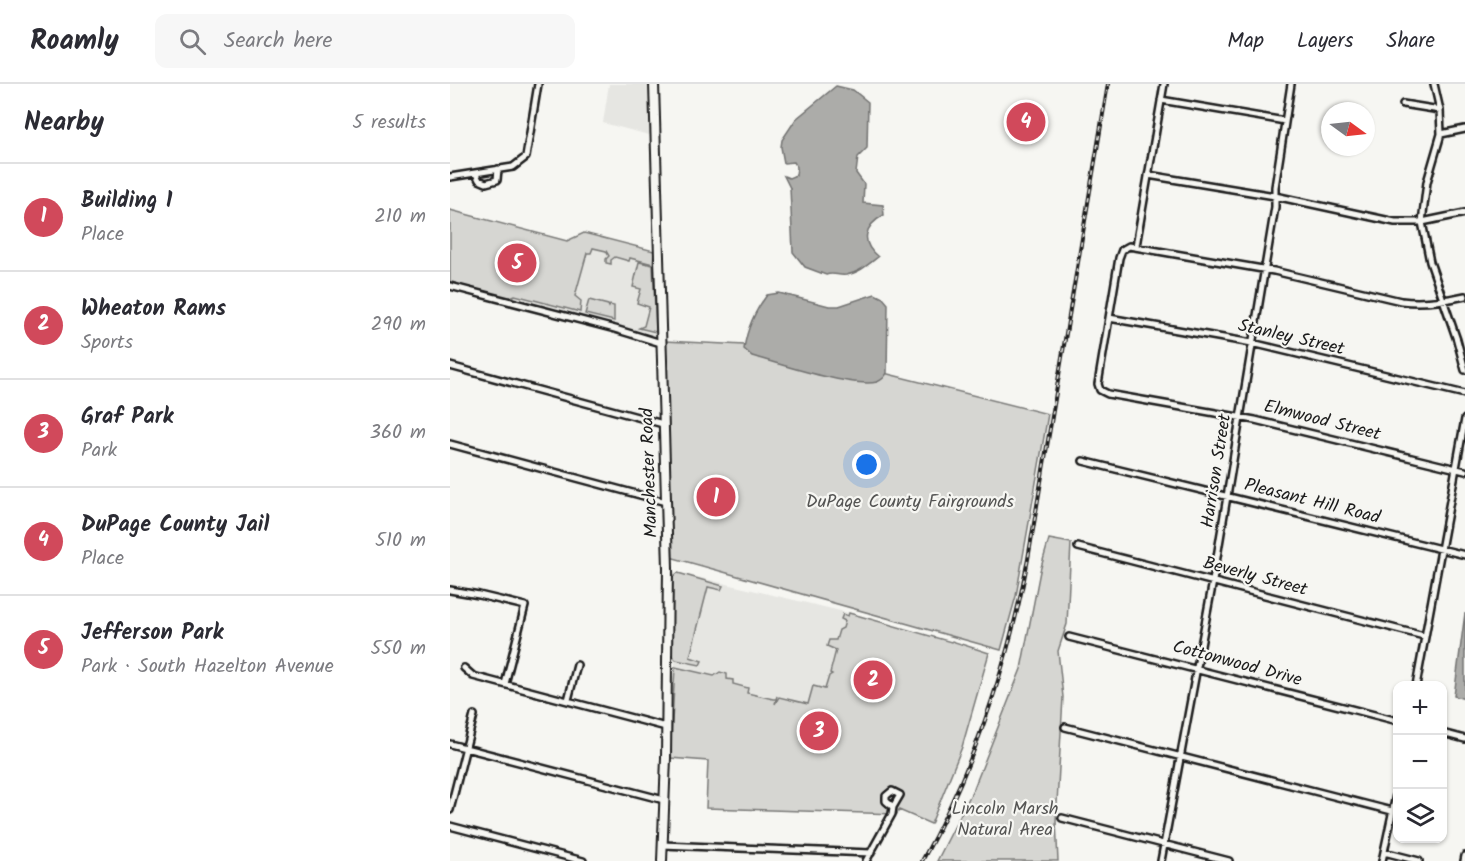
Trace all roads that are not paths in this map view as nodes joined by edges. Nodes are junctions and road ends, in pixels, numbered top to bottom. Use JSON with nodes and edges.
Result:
{"nodes":[{"id":1,"x":538,"y":84,"type":"edge"},
{"id":2,"x":654,"y":84,"type":"edge"},
{"id":3,"x":1164,"y":84,"type":"edge"},
{"id":4,"x":1291,"y":84,"type":"edge"},
{"id":5,"x":1434,"y":84,"type":"edge"},
{"id":6,"x":1161,"y":100,"type":"junction"},
{"id":7,"x":1403,"y":104,"type":"dead end"},
{"id":8,"x":1440,"y":110,"type":"junction"},
{"id":9,"x":1285,"y":121,"type":"junction"},
{"id":10,"x":1465,"y":129,"type":"edge"},
{"id":11,"x":1441,"y":134,"type":"junction"},
{"id":12,"x":498,"y":170,"type":"junction"},
{"id":13,"x":476,"y":174,"type":"junction"},
{"id":14,"x":1148,"y":175,"type":"junction"},
{"id":15,"x":450,"y":177,"type":"edge"},
{"id":16,"x":1275,"y":196,"type":"junction"},
{"id":17,"x":1465,"y":213,"type":"edge"},
{"id":18,"x":1422,"y":222,"type":"junction"},
{"id":19,"x":1136,"y":246,"type":"junction"},
{"id":20,"x":1265,"y":270,"type":"junction"},
{"id":21,"x":450,"y":286,"type":"edge"},
{"id":22,"x":1465,"y":296,"type":"edge"},
{"id":23,"x":1443,"y":302,"type":"junction"},
{"id":24,"x":1109,"y":318,"type":"junction"},
{"id":25,"x":661,"y":343,"type":"junction"},
{"id":26,"x":1252,"y":343,"type":"junction"},
{"id":27,"x":450,"y":366,"type":"edge"},
{"id":28,"x":1465,"y":370,"type":"edge"},
{"id":29,"x":1465,"y":394,"type":"edge"},
{"id":30,"x":1241,"y":417,"type":"junction"},
{"id":31,"x":1465,"y":419,"type":"edge"},
{"id":32,"x":663,"y":424,"type":"junction"},
{"id":33,"x":450,"y":444,"type":"edge"},
{"id":34,"x":1083,"y":461,"type":"dead end"},
{"id":35,"x":1456,"y":469,"type":"junction"},
{"id":36,"x":1465,"y":471,"type":"edge"},
{"id":37,"x":1228,"y":496,"type":"junction"},
{"id":38,"x":666,"y":502,"type":"junction"},
{"id":39,"x":1078,"y":547,"type":"dead end"},
{"id":40,"x":1441,"y":548,"type":"junction"},
{"id":41,"x":1465,"y":555,"type":"edge"},
{"id":42,"x":1213,"y":581,"type":"junction"},
{"id":43,"x":450,"y":590,"type":"edge"},
{"id":44,"x":1424,"y":636,"type":"junction"},
{"id":45,"x":1069,"y":637,"type":"dead end"},
{"id":46,"x":577,"y":665,"type":"dead end"},
{"id":47,"x":464,"y":668,"type":"dead end"},
{"id":48,"x":1197,"y":669,"type":"junction"},
{"id":49,"x":1417,"y":681,"type":"edge"},
{"id":50,"x":505,"y":684,"type":"junction"},
{"id":51,"x":568,"y":700,"type":"junction"},
{"id":52,"x":474,"y":715,"type":"dead end"},
{"id":53,"x":1393,"y":721,"type":"edge"},
{"id":54,"x":1065,"y":727,"type":"dead end"},
{"id":55,"x":666,"y":728,"type":"junction"},
{"id":56,"x":1447,"y":734,"type":"edge"},
{"id":57,"x":1465,"y":739,"type":"edge"},
{"id":58,"x":450,"y":744,"type":"edge"},
{"id":59,"x":465,"y":748,"type":"junction"},
{"id":60,"x":1181,"y":756,"type":"junction"},
{"id":61,"x":1397,"y":789,"type":"edge"},
{"id":62,"x":664,"y":801,"type":"junction"},
{"id":63,"x":894,"y":807,"type":"dead end"},
{"id":64,"x":450,"y":810,"type":"edge"},
{"id":65,"x":1392,"y":811,"type":"junction"},
{"id":66,"x":1062,"y":818,"type":"dead end"},
{"id":67,"x":450,"y":826,"type":"edge"},
{"id":68,"x":663,"y":845,"type":"junction"},
{"id":69,"x":1165,"y":845,"type":"junction"},
{"id":70,"x":1384,"y":852,"type":"junction"},
{"id":71,"x":871,"y":853,"type":"junction"},
{"id":72,"x":1465,"y":856,"type":"edge"},
{"id":73,"x":583,"y":861,"type":"edge"},
{"id":74,"x":662,"y":861,"type":"edge"},
{"id":75,"x":866,"y":861,"type":"edge"},
{"id":76,"x":1161,"y":861,"type":"edge"},
{"id":77,"x":1229,"y":861,"type":"edge"},
{"id":78,"x":1382,"y":861,"type":"edge"},
{"id":79,"x":1419,"y":861,"type":"edge"},
{"id":80,"x":1464,"y":861,"type":"edge"}],
"edges":[{"from":1,"to":12,"type":"street"},
{"from":2,"to":25,"type":"street","name":"Manchester Road"},
{"from":3,"to":6,"type":"street"},
{"from":4,"to":9,"type":"street","name":"Harrison Street"},
{"from":5,"to":8,"type":"street"},
{"from":6,"to":9,"type":"street"},
{"from":6,"to":14,"type":"street"},
{"from":7,"to":8,"type":"street"},
{"from":8,"to":11,"type":"street"},
{"from":9,"to":16,"type":"street","name":"Harrison Street"},
{"from":10,"to":11,"type":"street"},
{"from":11,"to":18,"type":"street"},
{"from":12,"to":13,"type":"street"},
{"from":12,"to":13,"type":"street"},
{"from":13,"to":15,"type":"street"},
{"from":14,"to":16,"type":"street"},
{"from":14,"to":19,"type":"street"},
{"from":16,"to":18,"type":"street"},
{"from":16,"to":20,"type":"street","name":"Harrison Street"},
{"from":17,"to":18,"type":"street"},
{"from":18,"to":23,"type":"street"},
{"from":19,"to":20,"type":"street"},
{"from":19,"to":24,"type":"street"},
{"from":20,"to":23,"type":"street"},
{"from":20,"to":26,"type":"street","name":"Harrison Street"},
{"from":21,"to":25,"type":"street"},
{"from":22,"to":23,"type":"street"},
{"from":23,"to":28,"type":"street"},
{"from":24,"to":26,"type":"street","name":"Stanley Street"},
{"from":24,"to":30,"type":"street","name":"Elmwood Street"},
{"from":25,"to":32,"type":"street","name":"Manchester Road"},
{"from":26,"to":29,"type":"street","name":"Stanley Street"},
{"from":26,"to":30,"type":"street","name":"Harrison Street"},
{"from":27,"to":32,"type":"street"},
{"from":30,"to":35,"type":"street","name":"Elmwood Street"},
{"from":30,"to":37,"type":"street","name":"Harrison Street"},
{"from":31,"to":35,"type":"street"},
{"from":32,"to":38,"type":"street","name":"Manchester Road"},
{"from":33,"to":38,"type":"street"},
{"from":34,"to":37,"type":"street","name":"Pleasant Hill Road"},
{"from":35,"to":36,"type":"street","name":"Elmwood Street"},
{"from":35,"to":40,"type":"street"},
{"from":37,"to":40,"type":"street","name":"Pleasant Hill Road"},
{"from":37,"to":42,"type":"street","name":"Harrison Street"},
{"from":38,"to":55,"type":"street","name":"Manchester Road"},
{"from":39,"to":42,"type":"street","name":"Beverly Street"},
{"from":40,"to":41,"type":"street","name":"Pleasant Hill Road"},
{"from":40,"to":44,"type":"street"},
{"from":42,"to":44,"type":"street","name":"Beverly Street"},
{"from":42,"to":48,"type":"street","name":"Harrison Street"},
{"from":43,"to":50,"type":"street"},
{"from":44,"to":49,"type":"street"},
{"from":45,"to":48,"type":"street","name":"Cottonwood Drive"},
{"from":46,"to":51,"type":"street"},
{"from":47,"to":50,"type":"street"},
{"from":48,"to":53,"type":"street","name":"Cottonwood Drive"},
{"from":48,"to":60,"type":"street","name":"Harrison Street"},
{"from":50,"to":51,"type":"street"},
{"from":51,"to":55,"type":"street"},
{"from":52,"to":59,"type":"street"},
{"from":54,"to":60,"type":"street"},
{"from":55,"to":62,"type":"street","name":"Manchester Road"},
{"from":56,"to":57,"type":"street"},
{"from":58,"to":59,"type":"street"},
{"from":59,"to":62,"type":"street"},
{"from":59,"to":64,"type":"street"},
{"from":60,"to":65,"type":"street"},
{"from":60,"to":69,"type":"street","name":"Harrison Street"},
{"from":61,"to":65,"type":"street"},
{"from":62,"to":68,"type":"street","name":"Manchester Road"},
{"from":63,"to":71,"type":"street"},
{"from":65,"to":70,"type":"street"},
{"from":66,"to":69,"type":"street"},
{"from":67,"to":73,"type":"street"},
{"from":68,"to":71,"type":"street"},
{"from":68,"to":74,"type":"street","name":"Manchester Road"},
{"from":69,"to":76,"type":"street","name":"Harrison Street"},
{"from":69,"to":77,"type":"street"},
{"from":70,"to":78,"type":"street"},
{"from":70,"to":79,"type":"street"},
{"from":71,"to":75,"type":"street"},
{"from":72,"to":80,"type":"street"}]}
